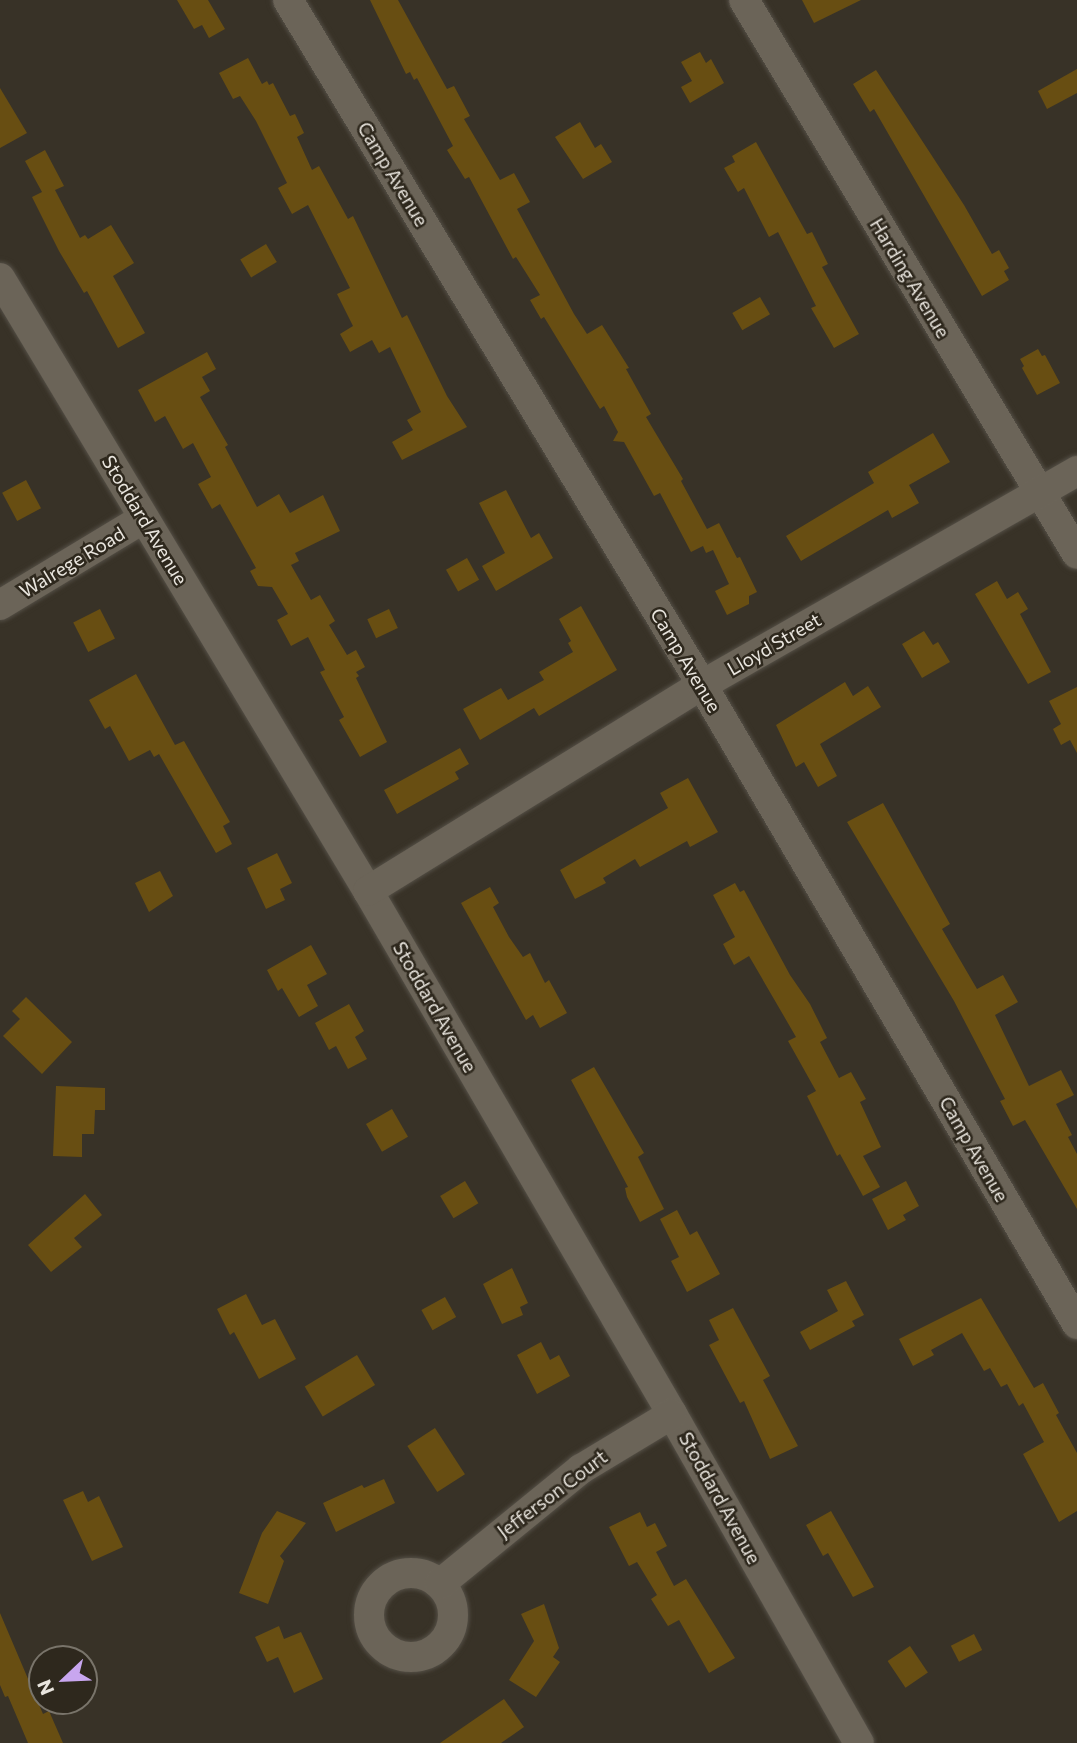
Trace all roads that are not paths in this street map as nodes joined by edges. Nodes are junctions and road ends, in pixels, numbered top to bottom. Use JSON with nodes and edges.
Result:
{"nodes":[{"id":1,"x":288,"y":0,"type":"edge"},
{"id":2,"x":744,"y":0,"type":"edge"},
{"id":3,"x":0,"y":278,"type":"edge"},
{"id":4,"x":1077,"y":471,"type":"edge"},
{"id":5,"x":1039,"y":494,"type":"junction"},
{"id":6,"x":144,"y":518,"type":"junction"},
{"id":7,"x":1077,"y":554,"type":"edge"},
{"id":8,"x":0,"y":606,"type":"edge"},
{"id":9,"x":702,"y":685,"type":"junction"},
{"id":10,"x":368,"y":891,"type":"junction"},
{"id":11,"x":1077,"y":1324,"type":"edge"},
{"id":12,"x":672,"y":1414,"type":"junction"},
{"id":13,"x":440,"y":1584,"type":"dead end"},
{"id":14,"x":859,"y":1743,"type":"edge"}],
"edges":[{"from":1,"to":9,"type":"street","name":"Camp Avenue"},
{"from":2,"to":5,"type":"street","name":"Harding Avenue"},
{"from":3,"to":6,"type":"street","name":"Stoddard Avenue"},
{"from":4,"to":5,"type":"street","name":"Lloyd Street"},
{"from":5,"to":7,"type":"street","name":"Harding Avenue"},
{"from":5,"to":9,"type":"street","name":"Lloyd Street"},
{"from":6,"to":8,"type":"street","name":"Walrege Road"},
{"from":6,"to":10,"type":"street","name":"Stoddard Avenue"},
{"from":9,"to":10,"type":"street","name":"Lloyd Street"},
{"from":9,"to":11,"type":"street","name":"Camp Avenue"},
{"from":10,"to":12,"type":"street","name":"Stoddard Avenue"},
{"from":12,"to":13,"type":"street","name":"Jefferson Court"},
{"from":12,"to":14,"type":"street","name":"Stoddard Avenue"}]}
